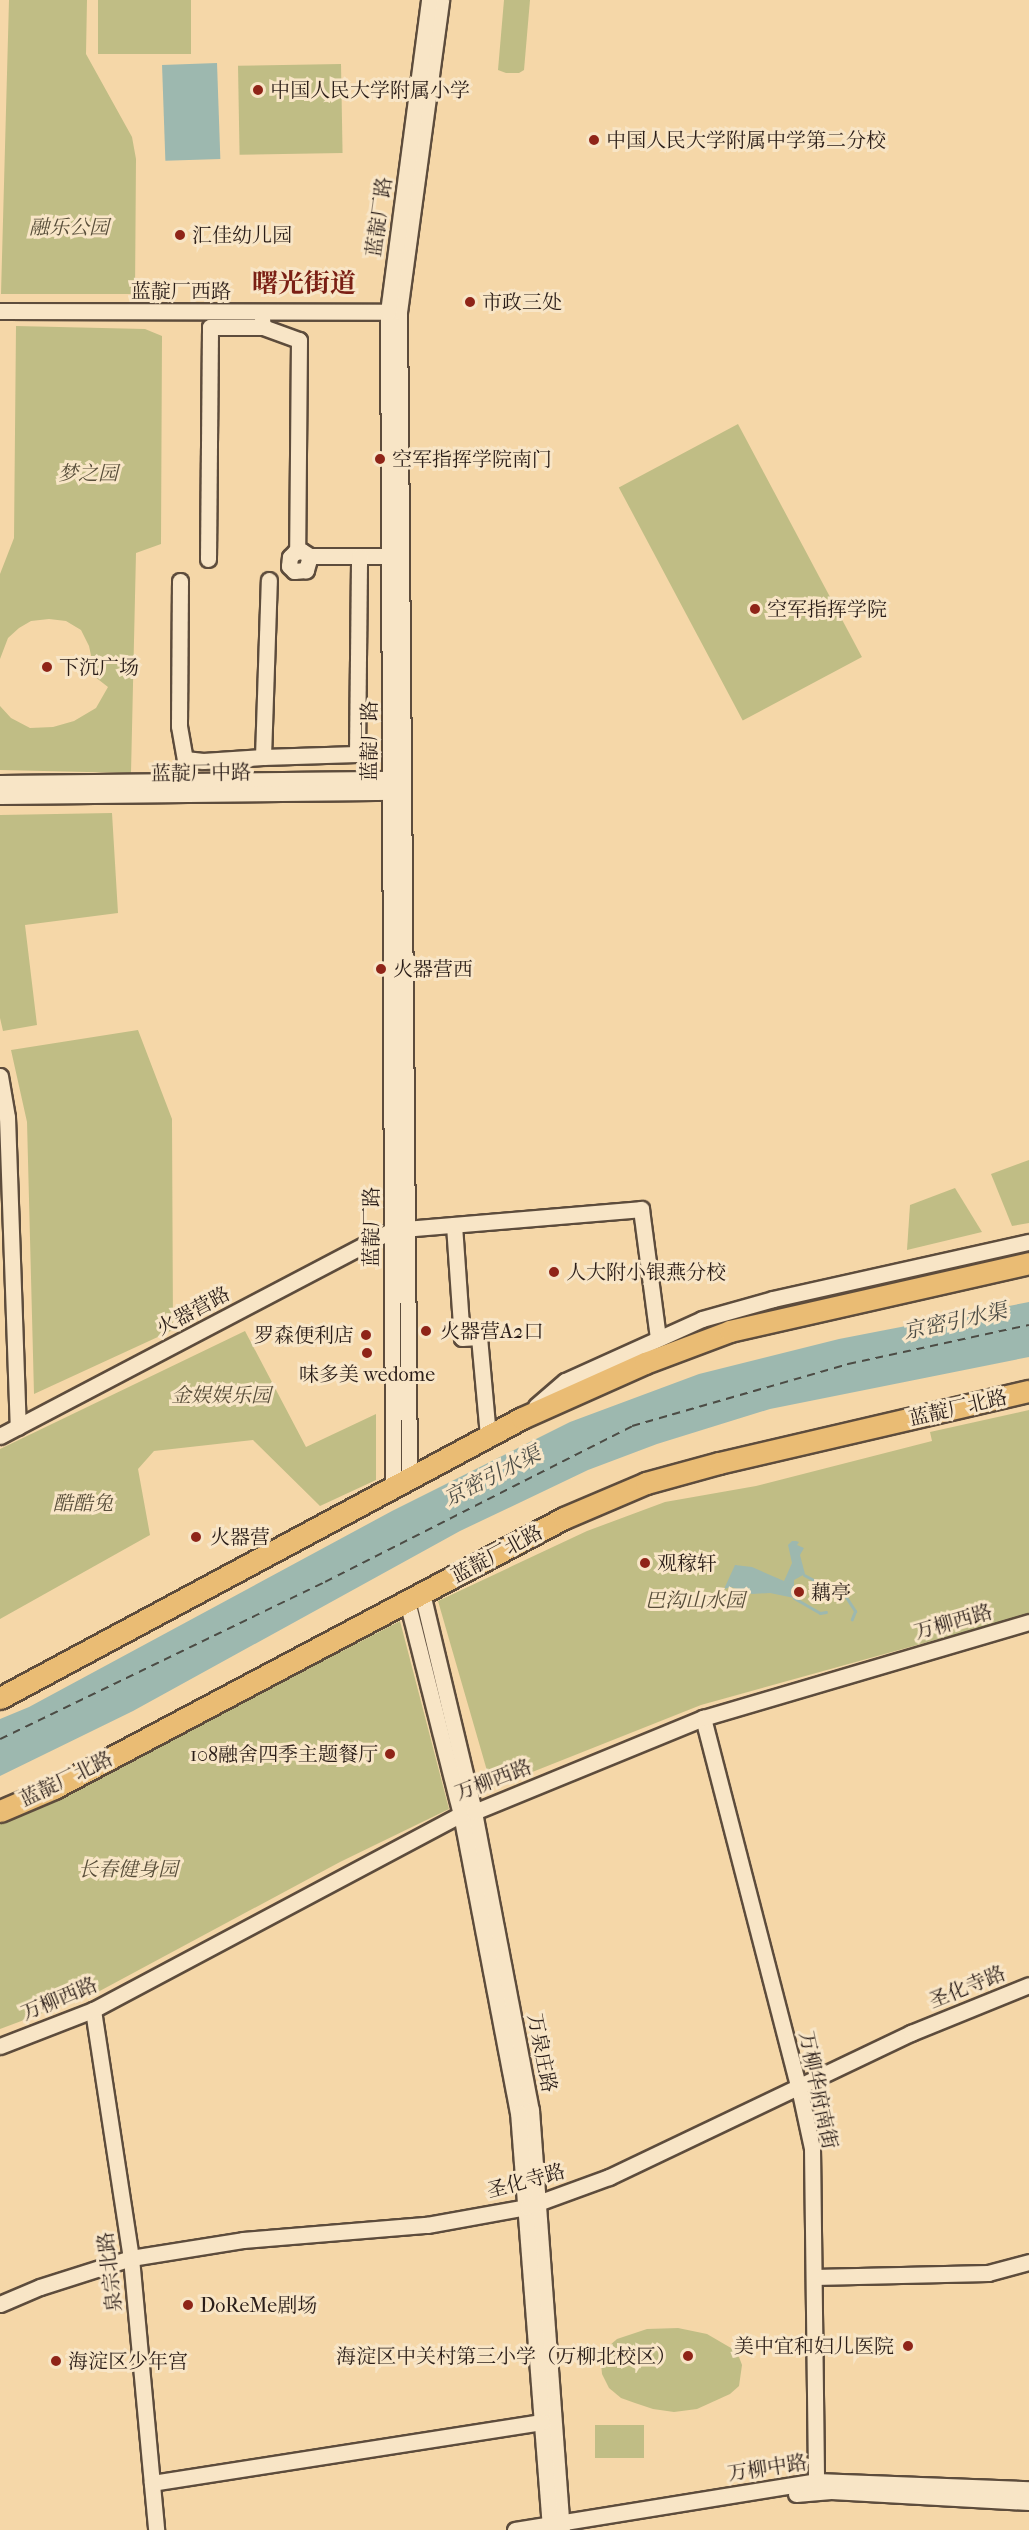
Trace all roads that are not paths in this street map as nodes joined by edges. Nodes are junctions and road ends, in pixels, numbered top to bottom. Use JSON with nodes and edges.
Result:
{"nodes":[{"id":1,"x":429,"y":0,"type":"edge"},
{"id":2,"x":441,"y":0,"type":"edge"},
{"id":3,"x":0,"y":311,"type":"edge"},
{"id":4,"x":393,"y":312,"type":"junction"},
{"id":5,"x":262,"y":320,"type":"junction"},
{"id":6,"x":395,"y":553,"type":"junction"},
{"id":7,"x":359,"y":556,"type":"junction"},
{"id":8,"x":208,"y":559,"type":"dead end"},
{"id":9,"x":269,"y":580,"type":"dead end"},
{"id":10,"x":180,"y":581,"type":"dead end"},
{"id":11,"x":263,"y":757,"type":"junction"},
{"id":12,"x":203,"y":761,"type":"junction"},
{"id":13,"x":0,"y":783,"type":"edge"},
{"id":14,"x":396,"y":786,"type":"junction"},
{"id":15,"x":202,"y":788,"type":"junction"},
{"id":16,"x":0,"y":796,"type":"edge"},
{"id":17,"x":0,"y":1076,"type":"edge"},
{"id":18,"x":5,"y":1185,"type":"edge"},
{"id":19,"x":454,"y":1225,"type":"junction"},
{"id":20,"x":408,"y":1229,"type":"junction"},
{"id":21,"x":392,"y":1230,"type":"junction"},
{"id":22,"x":1029,"y":1242,"type":"edge"},
{"id":23,"x":1029,"y":1263,"type":"edge"},
{"id":24,"x":658,"y":1338,"type":"junction"},
{"id":25,"x":1029,"y":1391,"type":"edge"},
{"id":26,"x":522,"y":1418,"type":"junction"},
{"id":27,"x":18,"y":1427,"type":"junction"},
{"id":28,"x":0,"y":1436,"type":"edge"},
{"id":29,"x":488,"y":1436,"type":"junction"},
{"id":30,"x":401,"y":1481,"type":"junction"},
{"id":31,"x":415,"y":1597,"type":"junction"},
{"id":32,"x":1029,"y":1622,"type":"edge"},
{"id":33,"x":0,"y":1698,"type":"edge"},
{"id":34,"x":703,"y":1718,"type":"junction"},
{"id":35,"x":0,"y":1811,"type":"edge"},
{"id":36,"x":467,"y":1813,"type":"junction"},
{"id":37,"x":1029,"y":1985,"type":"edge"},
{"id":38,"x":93,"y":2010,"type":"junction"},
{"id":39,"x":0,"y":2046,"type":"edge"},
{"id":40,"x":799,"y":2088,"type":"junction"},
{"id":41,"x":533,"y":2205,"type":"junction"},
{"id":42,"x":131,"y":2258,"type":"junction"},
{"id":43,"x":1029,"y":2262,"type":"edge"},
{"id":44,"x":814,"y":2277,"type":"junction"},
{"id":45,"x":0,"y":2304,"type":"edge"},
{"id":46,"x":542,"y":2422,"type":"junction"},
{"id":47,"x":816,"y":2481,"type":"junction"},
{"id":48,"x":152,"y":2483,"type":"junction"},
{"id":49,"x":1029,"y":2489,"type":"edge"},
{"id":50,"x":1029,"y":2502,"type":"edge"},
{"id":51,"x":556,"y":2527,"type":"edge"},
{"id":52,"x":156,"y":2530,"type":"edge"},
{"id":53,"x":515,"y":2530,"type":"edge"},
{"id":54,"x":580,"y":2530,"type":"edge"}],
"edges":[{"from":1,"to":4,"type":"street","name":"蓝靛厂路"},
{"from":2,"to":4,"type":"street","name":"蓝靛厂路"},
{"from":3,"to":5,"type":"street","name":"蓝靛厂西路"},
{"from":4,"to":5,"type":"street","name":"蓝靛厂西路"},
{"from":4,"to":6,"type":"street","name":"蓝靛厂路"},
{"from":5,"to":7,"type":"street"},
{"from":5,"to":8,"type":"street"},
{"from":6,"to":7,"type":"street"},
{"from":6,"to":14,"type":"street","name":"蓝靛厂路"},
{"from":7,"to":11,"type":"street"},
{"from":9,"to":11,"type":"street"},
{"from":10,"to":12,"type":"street"},
{"from":11,"to":12,"type":"street"},
{"from":12,"to":15,"type":"street"},
{"from":13,"to":15,"type":"street","name":"蓝靛厂中路"},
{"from":14,"to":15,"type":"street","name":"蓝靛厂中路"},
{"from":14,"to":20,"type":"street","name":"蓝靛厂路"},
{"from":14,"to":21,"type":"street","name":"蓝靛厂路"},
{"from":15,"to":16,"type":"street","name":"蓝靛厂中路"},
{"from":17,"to":18,"type":"street"},
{"from":18,"to":27,"type":"street"},
{"from":19,"to":20,"type":"street","name":"火器营路"},
{"from":19,"to":24,"type":"street","name":"火器营路"},
{"from":19,"to":29,"type":"street"},
{"from":20,"to":21,"type":"street","name":"火器营路"},
{"from":20,"to":30,"type":"street","name":"蓝靛厂路"},
{"from":21,"to":27,"type":"street","name":"火器营路"},
{"from":21,"to":30,"type":"street","name":"蓝靛厂路"},
{"from":22,"to":24,"type":"street"},
{"from":23,"to":26,"type":"highway"},
{"from":24,"to":26,"type":"street"},
{"from":25,"to":31,"type":"highway","name":"蓝靛厂北路"},
{"from":26,"to":29,"type":"highway"},
{"from":27,"to":28,"type":"street","name":"火器营路"},
{"from":29,"to":30,"type":"highway"},
{"from":30,"to":33,"type":"highway"},
{"from":31,"to":35,"type":"highway","name":"蓝靛厂北路"},
{"from":31,"to":36,"type":"street","name":"万泉庄路"},
{"from":32,"to":34,"type":"street","name":"万柳西路"},
{"from":34,"to":36,"type":"street","name":"万柳西路"},
{"from":34,"to":40,"type":"street","name":"万柳华府南街"},
{"from":36,"to":38,"type":"street","name":"万柳西路"},
{"from":36,"to":41,"type":"street","name":"万泉庄路"},
{"from":37,"to":40,"type":"street","name":"圣化寺路"},
{"from":38,"to":39,"type":"street","name":"万柳西路"},
{"from":38,"to":42,"type":"street","name":"泉宗北路"},
{"from":40,"to":41,"type":"street","name":"圣化寺路"},
{"from":40,"to":44,"type":"street","name":"万柳华府南街"},
{"from":41,"to":42,"type":"street","name":"圣化寺路"},
{"from":41,"to":46,"type":"street","name":"万泉庄路"},
{"from":41,"to":51,"type":"street","name":"万泉庄路"},
{"from":42,"to":45,"type":"street","name":"圣化寺路"},
{"from":42,"to":48,"type":"street","name":"泉宗北路"},
{"from":43,"to":44,"type":"street"},
{"from":44,"to":47,"type":"street","name":"万柳华府南街"},
{"from":46,"to":48,"type":"street"},
{"from":46,"to":51,"type":"street","name":"万泉庄路"},
{"from":47,"to":49,"type":"street","name":"万柳中路"},
{"from":47,"to":51,"type":"street","name":"万柳中路"},
{"from":48,"to":52,"type":"street","name":"泉宗北路"},
{"from":50,"to":54,"type":"street","name":"万柳中路"},
{"from":51,"to":53,"type":"street","name":"万柳中路"}]}
